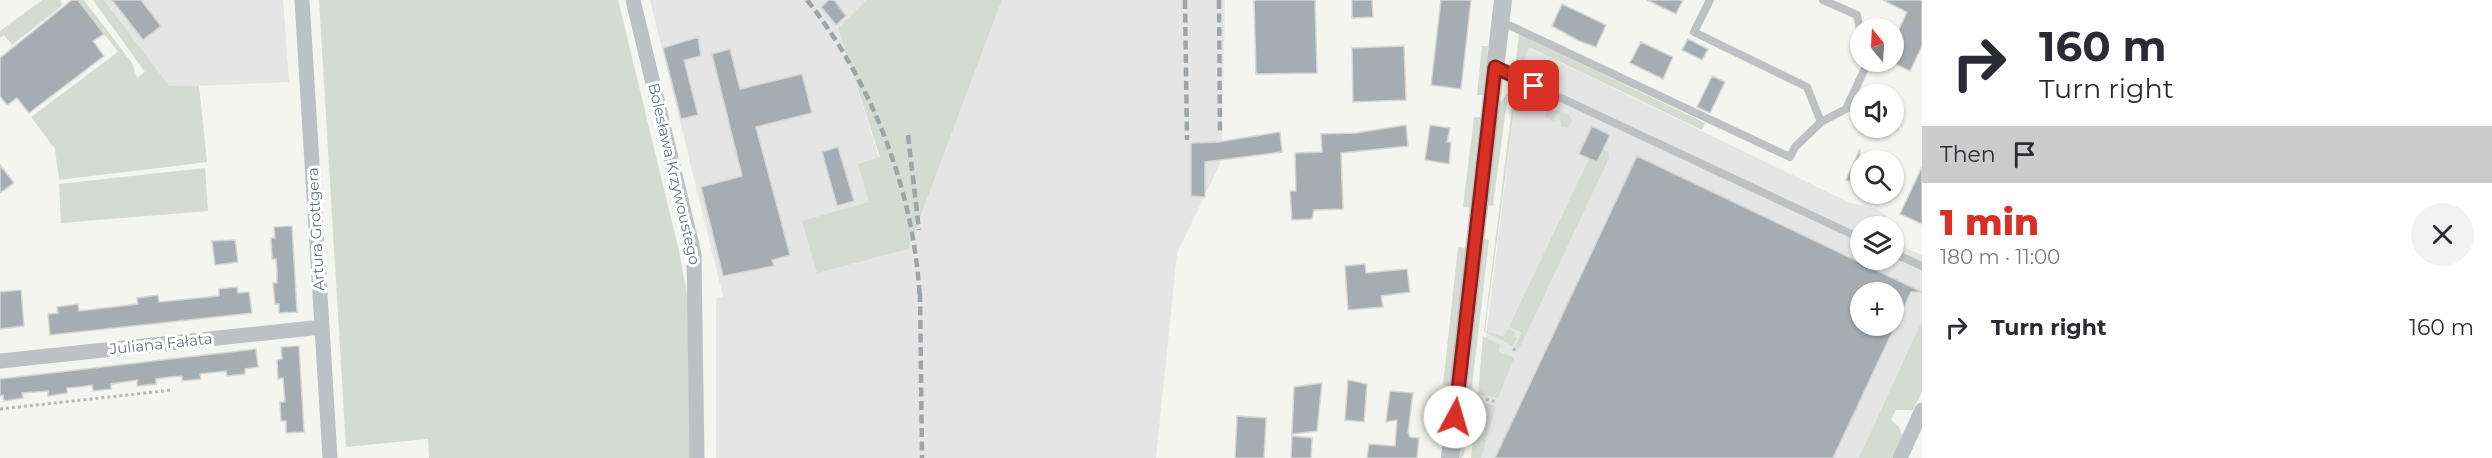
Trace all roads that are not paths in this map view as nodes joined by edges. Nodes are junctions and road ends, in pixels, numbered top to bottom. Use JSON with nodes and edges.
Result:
{"nodes":[{"id":1,"x":302,"y":0,"type":"edge"},
{"id":2,"x":633,"y":0,"type":"edge"},
{"id":3,"x":1503,"y":0,"type":"edge"},
{"id":4,"x":1710,"y":0,"type":"edge"},
{"id":5,"x":1823,"y":0,"type":"edge"},
{"id":6,"x":1858,"y":18,"type":"edge"},
{"id":7,"x":1500,"y":21,"type":"junction"},
{"id":8,"x":1495,"y":67,"type":"junction"},
{"id":9,"x":1863,"y":72,"type":"edge"},
{"id":10,"x":1821,"y":122,"type":"junction"},
{"id":11,"x":1850,"y":233,"type":"edge"},
{"id":12,"x":1904,"y":258,"type":"edge"},
{"id":13,"x":1922,"y":266,"type":"edge"},
{"id":14,"x":322,"y":327,"type":"junction"},
{"id":15,"x":0,"y":361,"type":"edge"},
{"id":16,"x":1922,"y":410,"type":"edge"},
{"id":17,"x":330,"y":458,"type":"edge"},
{"id":18,"x":697,"y":458,"type":"edge"},
{"id":19,"x":1450,"y":458,"type":"edge"},
{"id":20,"x":1900,"y":458,"type":"edge"}],
"edges":[{"from":1,"to":14,"type":"street","name":"Artura Grottgera"},
{"from":2,"to":18,"type":"street","name":"Bolesława Krzywoustego"},
{"from":3,"to":7,"type":"street"},
{"from":4,"to":10,"type":"lane"},
{"from":5,"to":6,"type":"lane"},
{"from":7,"to":8,"type":"street"},
{"from":7,"to":10,"type":"lane"},
{"from":8,"to":11,"type":"lane"},
{"from":8,"to":19,"type":"street"},
{"from":9,"to":10,"type":"lane"},
{"from":12,"to":13,"type":"lane"},
{"from":14,"to":15,"type":"street","name":"Juliana Fałata"},
{"from":14,"to":17,"type":"street","name":"Artura Grottgera"},
{"from":16,"to":20,"type":"street"}]}
